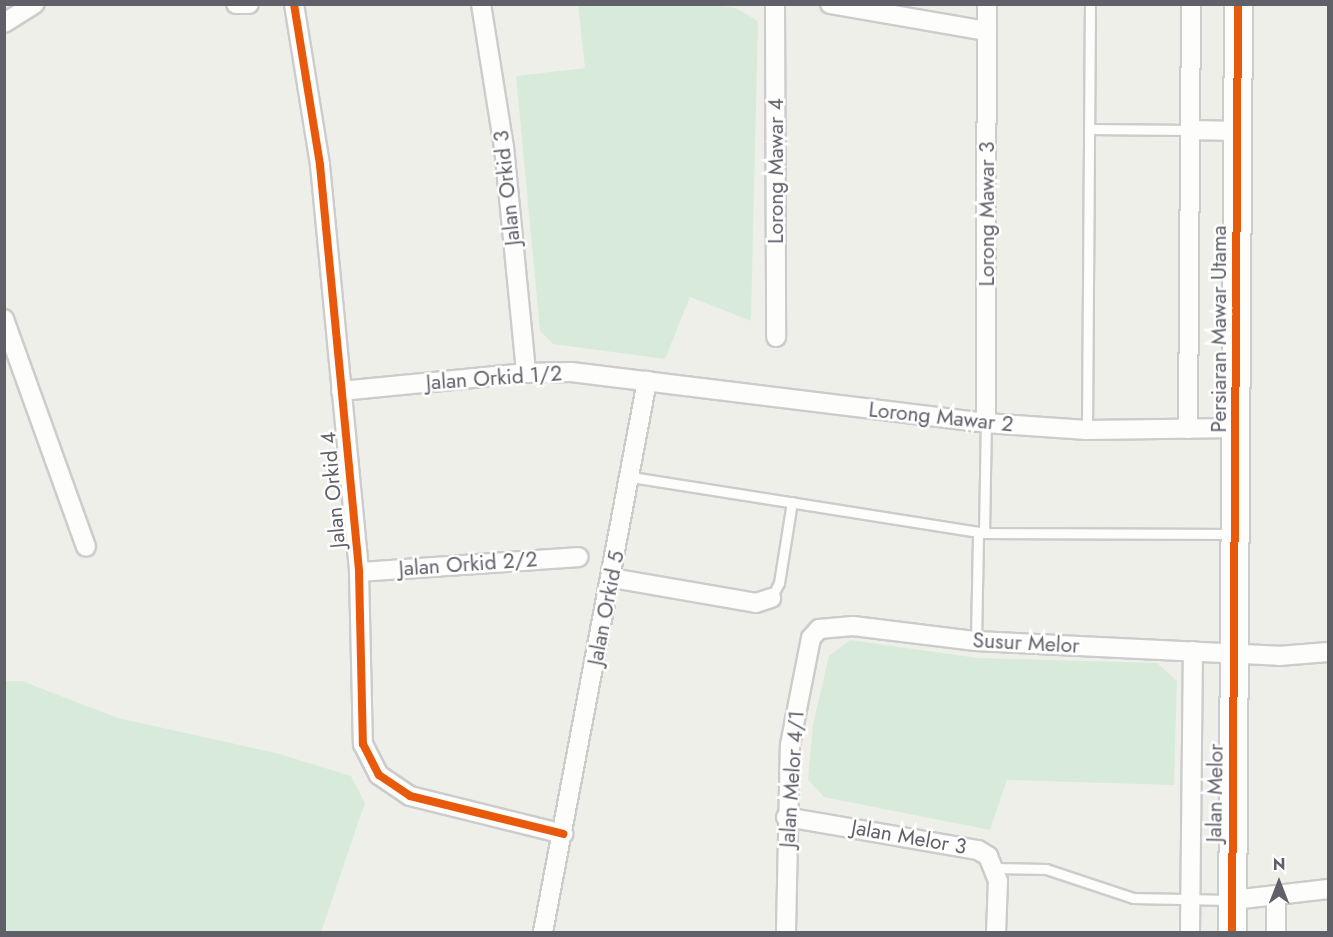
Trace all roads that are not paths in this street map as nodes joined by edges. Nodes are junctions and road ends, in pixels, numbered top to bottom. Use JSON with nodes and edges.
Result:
{"nodes":[{"id":1,"x":34,"y":4,"type":"edge"},
{"id":2,"x":237,"y":4,"type":"edge"},
{"id":3,"x":249,"y":4,"type":"edge"},
{"id":4,"x":294,"y":4,"type":"edge"},
{"id":5,"x":481,"y":4,"type":"edge"},
{"id":6,"x":775,"y":4,"type":"edge"},
{"id":7,"x":830,"y":4,"type":"edge"},
{"id":8,"x":987,"y":4,"type":"edge"},
{"id":9,"x":1090,"y":4,"type":"edge"},
{"id":10,"x":1191,"y":4,"type":"edge"},
{"id":11,"x":1238,"y":4,"type":"edge"},
{"id":12,"x":4,"y":23,"type":"edge"},
{"id":13,"x":987,"y":31,"type":"junction"},
{"id":14,"x":1089,"y":129,"type":"junction"},
{"id":15,"x":1190,"y":130,"type":"junction"},
{"id":16,"x":1238,"y":131,"type":"junction"},
{"id":17,"x":4,"y":318,"type":"edge"},
{"id":18,"x":776,"y":337,"type":"dead end"},
{"id":19,"x":526,"y":372,"type":"junction"},
{"id":20,"x":647,"y":381,"type":"junction"},
{"id":21,"x":341,"y":391,"type":"junction"},
{"id":22,"x":986,"y":423,"type":"junction"},
{"id":23,"x":1236,"y":428,"type":"junction"},
{"id":24,"x":1188,"y":429,"type":"junction"},
{"id":25,"x":1087,"y":430,"type":"junction"},
{"id":26,"x":631,"y":477,"type":"junction"},
{"id":27,"x":792,"y":502,"type":"junction"},
{"id":28,"x":981,"y":532,"type":"junction"},
{"id":29,"x":1235,"y":534,"type":"junction"},
{"id":30,"x":86,"y":547,"type":"dead end"},
{"id":31,"x":578,"y":557,"type":"dead end"},
{"id":32,"x":359,"y":572,"type":"junction"},
{"id":33,"x":612,"y":578,"type":"junction"},
{"id":34,"x":771,"y":598,"type":"joint"},
{"id":35,"x":819,"y":629,"type":"joint"},
{"id":36,"x":976,"y":641,"type":"junction"},
{"id":37,"x":1193,"y":651,"type":"junction"},
{"id":38,"x":1329,"y":652,"type":"edge"},
{"id":39,"x":1235,"y":653,"type":"junction"},
{"id":40,"x":786,"y":817,"type":"junction"},
{"id":41,"x":563,"y":834,"type":"junction"},
{"id":42,"x":995,"y":868,"type":"junction"},
{"id":43,"x":1329,"y":889,"type":"edge"},
{"id":44,"x":1276,"y":895,"type":"junction"},
{"id":45,"x":1191,"y":900,"type":"junction"},
{"id":46,"x":1233,"y":900,"type":"junction"},
{"id":47,"x":543,"y":933,"type":"edge"},
{"id":48,"x":786,"y":933,"type":"edge"},
{"id":49,"x":996,"y":933,"type":"edge"},
{"id":50,"x":1190,"y":933,"type":"edge"},
{"id":51,"x":1232,"y":933,"type":"edge"},
{"id":52,"x":1276,"y":933,"type":"edge"}],
"edges":[{"from":1,"to":12,"type":"street"},
{"from":2,"to":3,"type":"street"},
{"from":4,"to":21,"type":"street","name":"Jalan Orkid 4"},
{"from":5,"to":19,"type":"street","name":"Jalan Orkid 3"},
{"from":6,"to":18,"type":"street","name":"Lorong Mawar 4"},
{"from":7,"to":13,"type":"street"},
{"from":8,"to":13,"type":"street","name":"Lorong Mawar 3"},
{"from":9,"to":14,"type":"lane"},
{"from":10,"to":15,"type":"street"},
{"from":11,"to":16,"type":"street","name":"Persiaran Mawar Utama"},
{"from":13,"to":22,"type":"street","name":"Lorong Mawar 3"},
{"from":14,"to":15,"type":"lane"},
{"from":14,"to":25,"type":"lane"},
{"from":15,"to":16,"type":"street"},
{"from":15,"to":24,"type":"street"},
{"from":16,"to":23,"type":"street","name":"Persiaran Mawar Utama"},
{"from":17,"to":30,"type":"street"},
{"from":19,"to":20,"type":"street","name":"Jalan Orkid 1/2"},
{"from":19,"to":21,"type":"street","name":"Jalan Orkid 1/2"},
{"from":20,"to":22,"type":"street","name":"Lorong Mawar 2"},
{"from":20,"to":26,"type":"street","name":"Jalan Orkid 5"},
{"from":21,"to":32,"type":"street","name":"Jalan Orkid 4"},
{"from":22,"to":25,"type":"street","name":"Lorong Mawar 2"},
{"from":22,"to":28,"type":"lane"},
{"from":23,"to":24,"type":"street","name":"Lorong Mawar 2"},
{"from":23,"to":29,"type":"street","name":"Persiaran Mawar Utama"},
{"from":24,"to":25,"type":"street","name":"Lorong Mawar 2"},
{"from":26,"to":27,"type":"lane"},
{"from":26,"to":33,"type":"street","name":"Jalan Orkid 5"},
{"from":27,"to":28,"type":"lane"},
{"from":27,"to":34,"type":"lane"},
{"from":28,"to":29,"type":"lane"},
{"from":28,"to":36,"type":"lane"},
{"from":29,"to":39,"type":"street","name":"Persiaran Mawar Utama"},
{"from":31,"to":32,"type":"street","name":"Jalan Orkid 2/2"},
{"from":32,"to":41,"type":"street","name":"Jalan Orkid 4"},
{"from":33,"to":34,"type":"street"},
{"from":33,"to":41,"type":"street","name":"Jalan Orkid 5"},
{"from":35,"to":36,"type":"street","name":"Susur Melor"},
{"from":35,"to":40,"type":"street","name":"Jalan Melor 4/1"},
{"from":36,"to":37,"type":"street","name":"Susur Melor"},
{"from":37,"to":39,"type":"street","name":"Susur Melor"},
{"from":37,"to":45,"type":"street"},
{"from":38,"to":39,"type":"street","name":"Susur Melor"},
{"from":39,"to":46,"type":"street","name":"Jalan Melor"},
{"from":40,"to":42,"type":"street","name":"Jalan Melor 3"},
{"from":40,"to":48,"type":"street","name":"Jalan Melor 4/1"},
{"from":41,"to":47,"type":"street","name":"Jalan Orkid 5"},
{"from":42,"to":45,"type":"lane"},
{"from":42,"to":49,"type":"street"},
{"from":43,"to":44,"type":"street"},
{"from":44,"to":46,"type":"street"},
{"from":44,"to":52,"type":"street"},
{"from":45,"to":46,"type":"lane"},
{"from":45,"to":50,"type":"street"},
{"from":46,"to":51,"type":"street","name":"Jalan Melor"}]}
